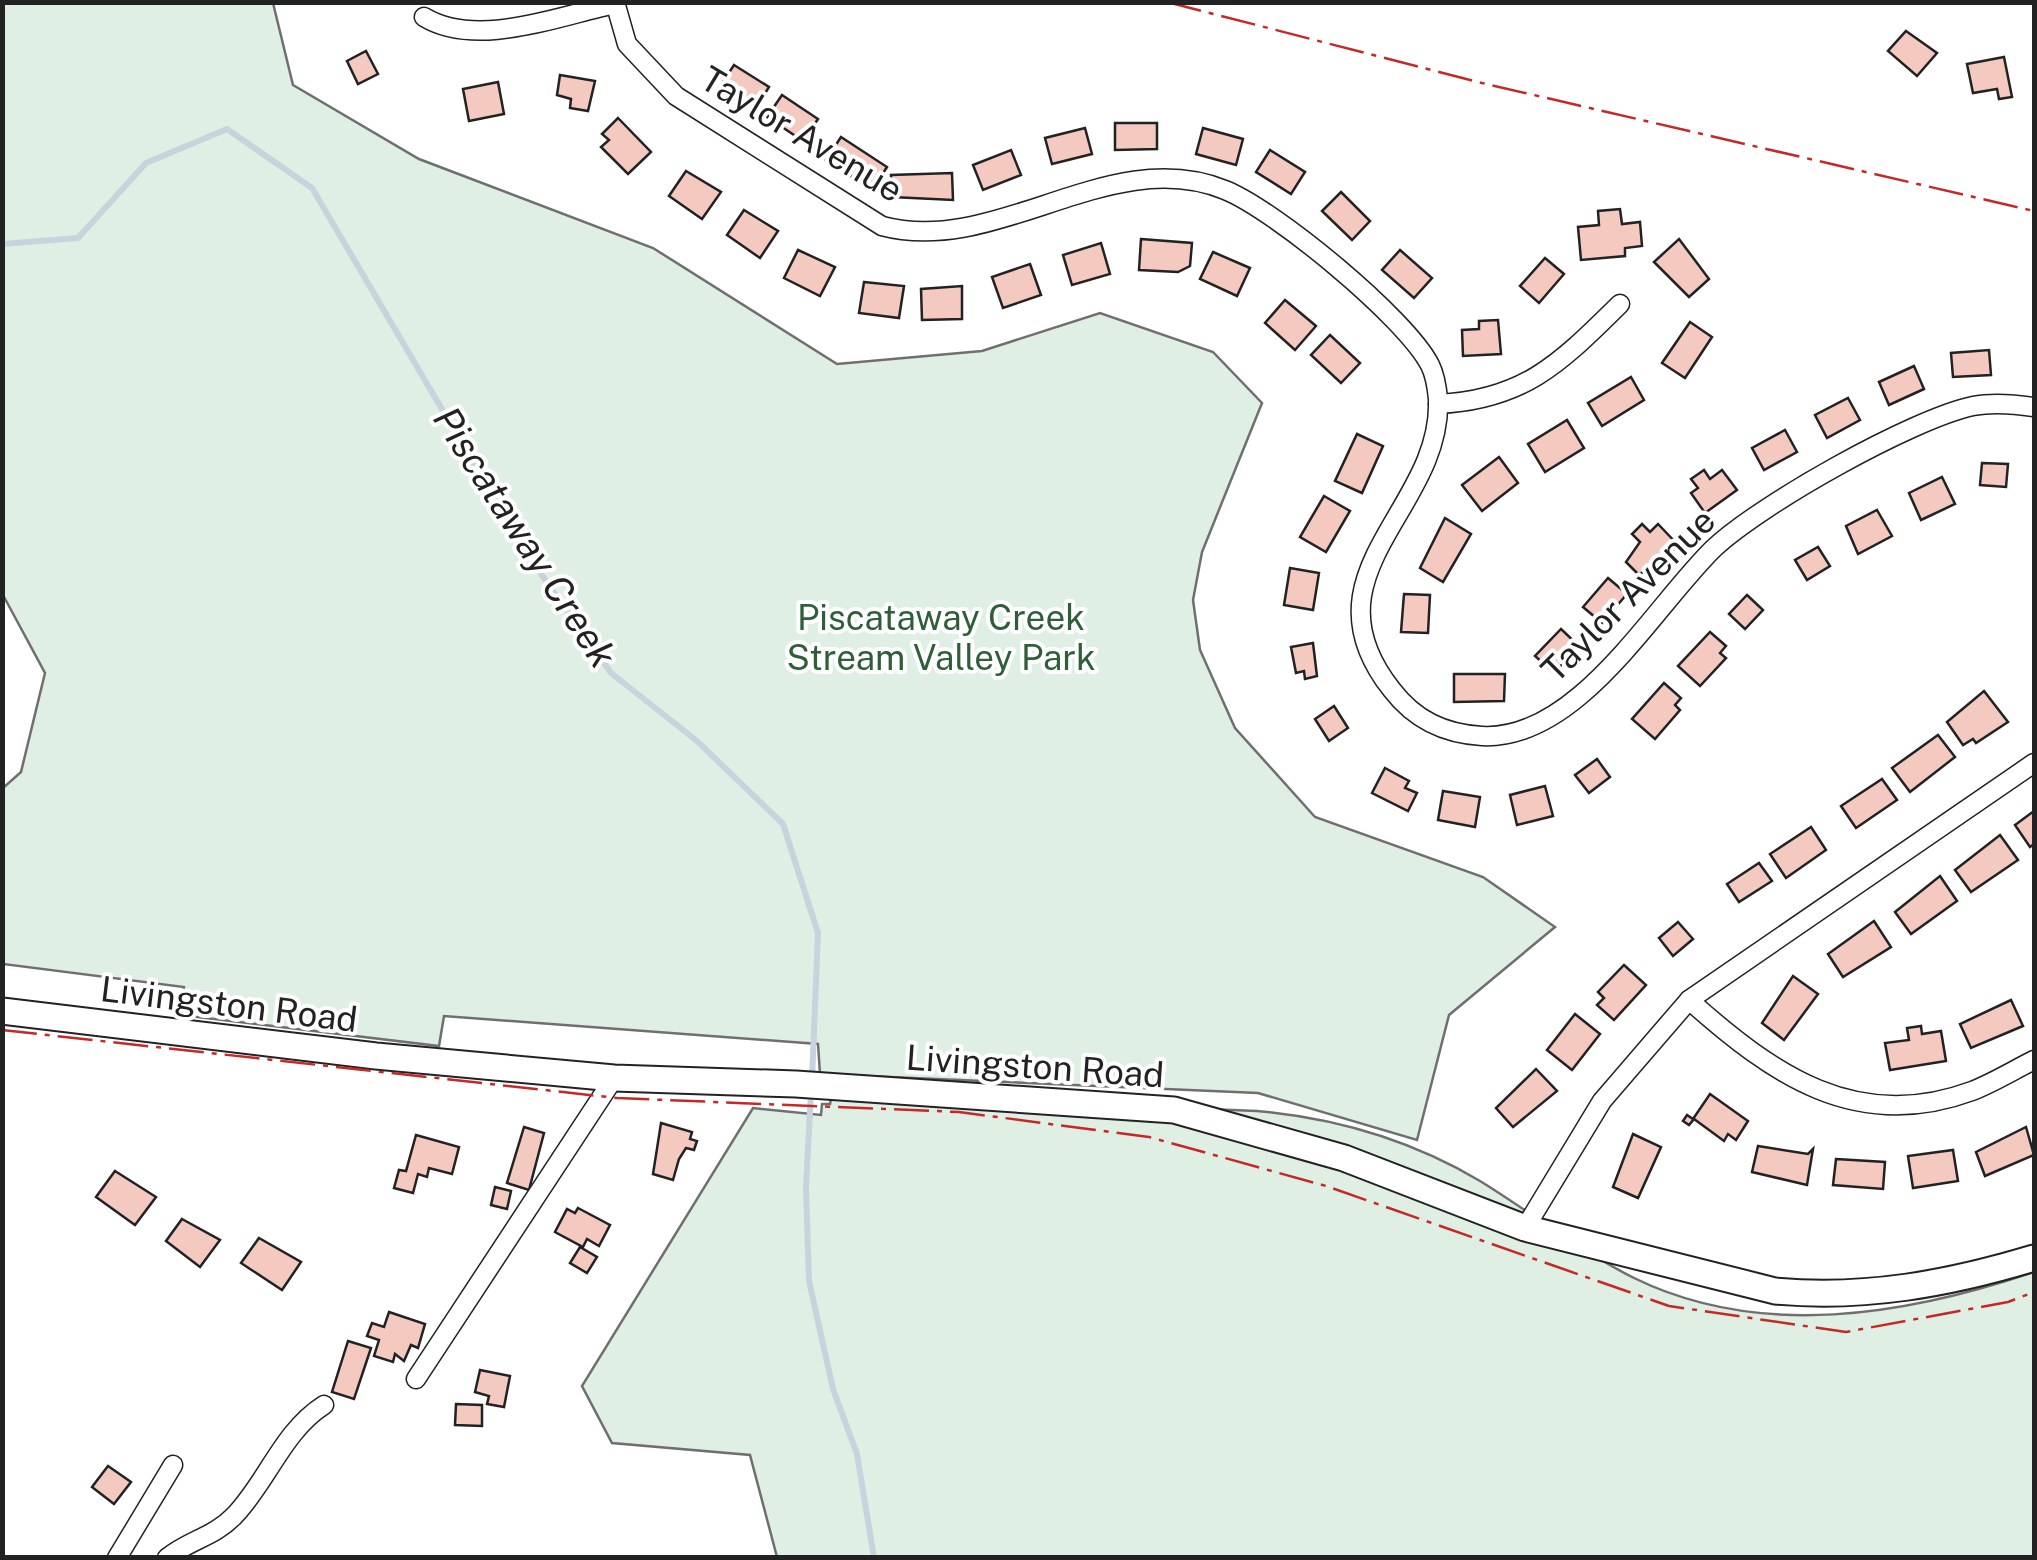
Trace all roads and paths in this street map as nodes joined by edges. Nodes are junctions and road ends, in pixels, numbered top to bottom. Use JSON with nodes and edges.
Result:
{"nodes":[{"id":1,"x":615,"y":3,"type":"edge"},
{"id":2,"x":424,"y":17,"type":"dead end"},
{"id":3,"x":1620,"y":304,"type":"dead end"},
{"id":4,"x":1438,"y":404,"type":"junction"},
{"id":5,"x":2034,"y":407,"type":"edge"},
{"id":6,"x":2034,"y":764,"type":"edge"},
{"id":7,"x":1688,"y":1000,"type":"junction"},
{"id":8,"x":2,"y":1011,"type":"edge"},
{"id":9,"x":2034,"y":1060,"type":"edge"},
{"id":10,"x":614,"y":1078,"type":"junction"},
{"id":11,"x":1525,"y":1228,"type":"junction"},
{"id":12,"x":2034,"y":1258,"type":"edge"},
{"id":13,"x":416,"y":1379,"type":"dead end"},
{"id":14,"x":324,"y":1405,"type":"dead end"},
{"id":15,"x":173,"y":1465,"type":"dead end"},
{"id":16,"x":117,"y":1558,"type":"edge"},
{"id":17,"x":166,"y":1558,"type":"edge"}],
"edges":[{"from":1,"to":2,"type":"street"},
{"from":1,"to":4,"type":"street","name":"Taylor Avenue"},
{"from":3,"to":4,"type":"street"},
{"from":4,"to":5,"type":"street","name":"Taylor Avenue"},
{"from":6,"to":7,"type":"street"},
{"from":7,"to":9,"type":"street"},
{"from":7,"to":11,"type":"street"},
{"from":8,"to":10,"type":"main road","name":"Livingston Road"},
{"from":10,"to":11,"type":"main road","name":"Livingston Road"},
{"from":10,"to":13,"type":"street"},
{"from":11,"to":12,"type":"main road","name":"Livingston Road"},
{"from":14,"to":17,"type":"street"},
{"from":15,"to":16,"type":"street"}]}
